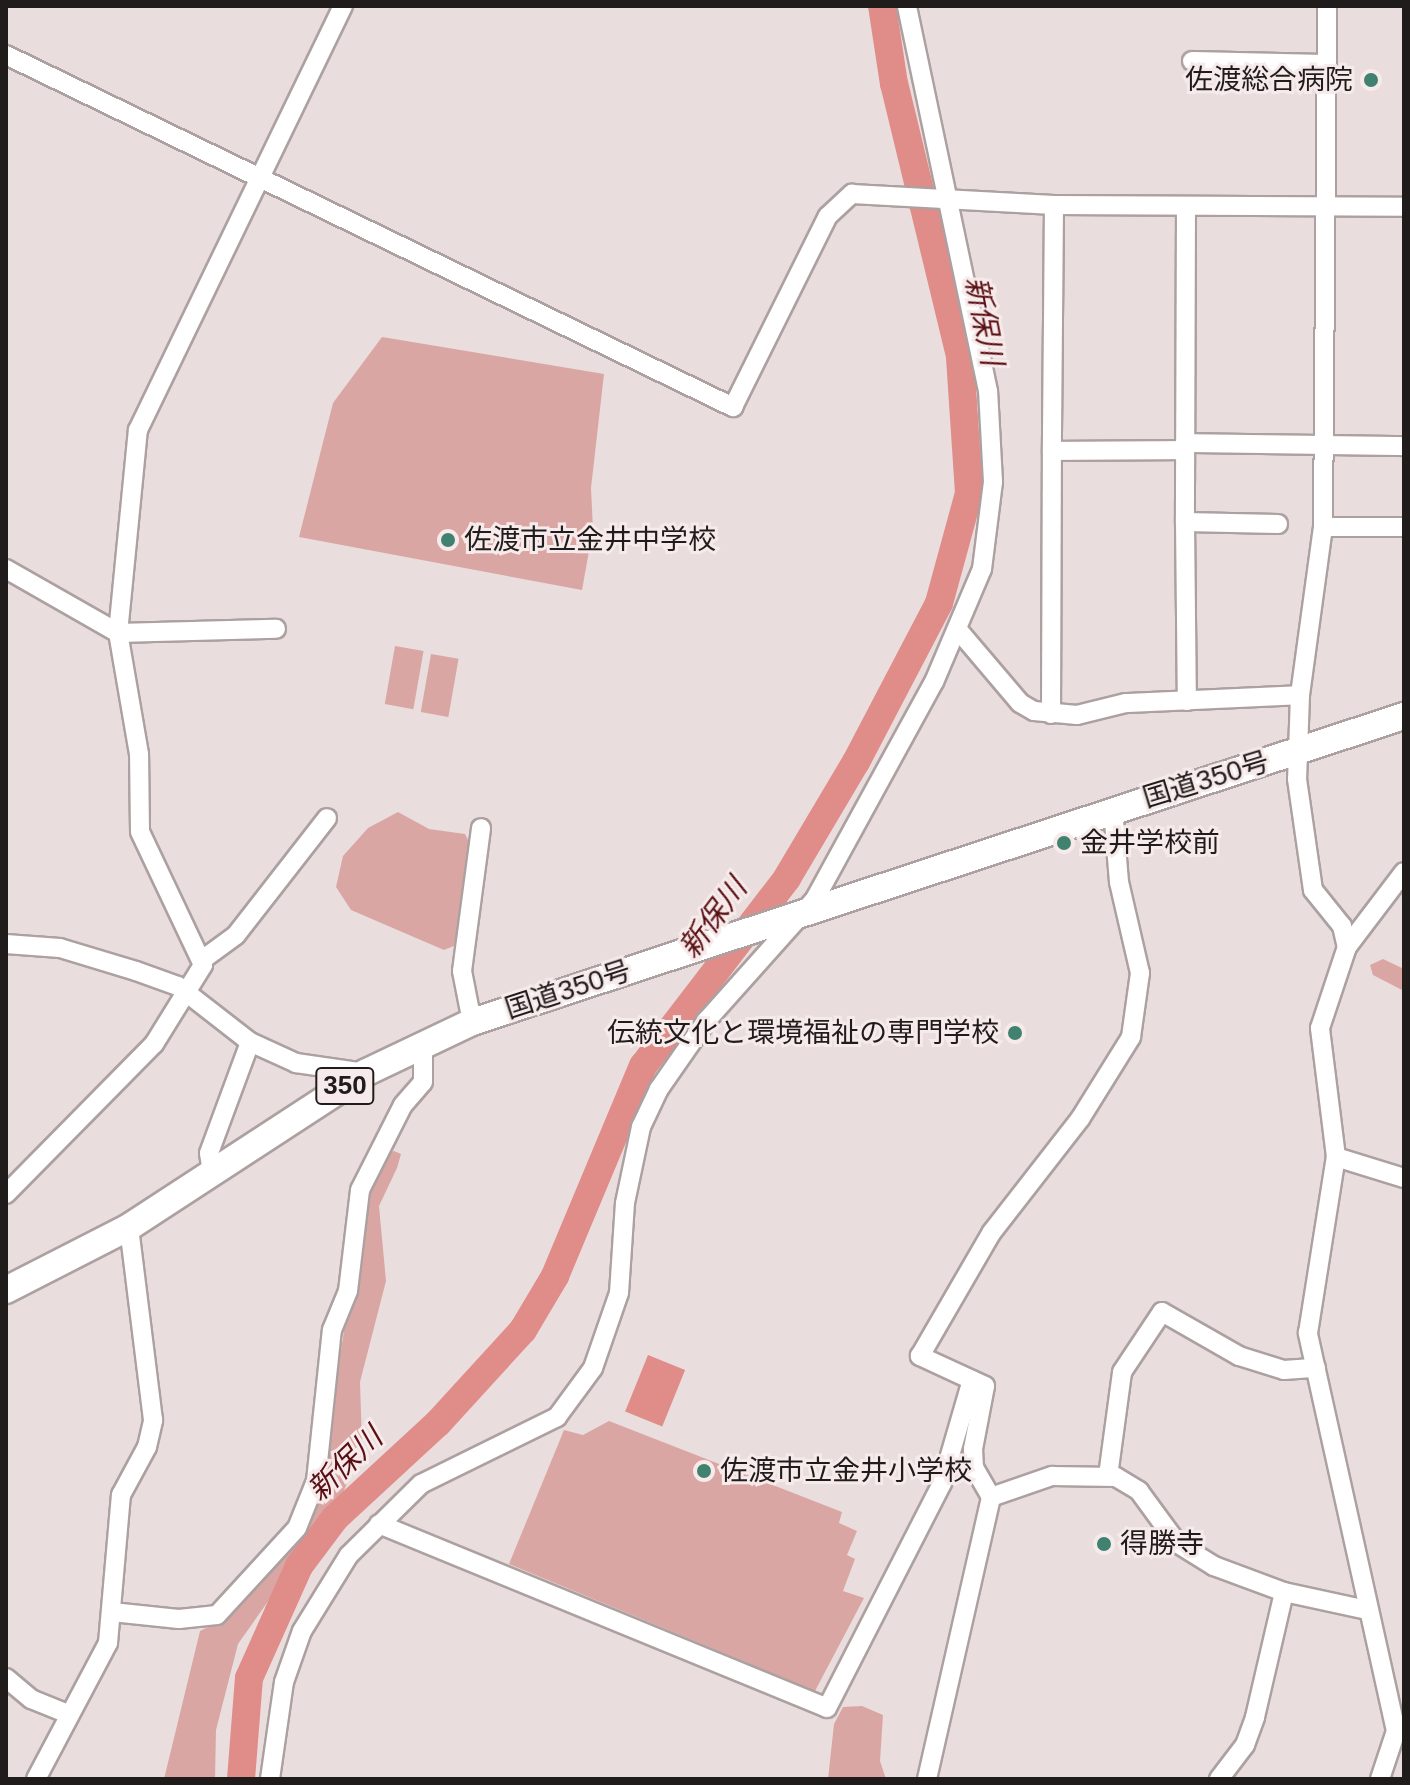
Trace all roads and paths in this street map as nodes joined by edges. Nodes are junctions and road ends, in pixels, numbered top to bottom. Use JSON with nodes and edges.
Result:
{"nodes":[{"id":1,"x":343,"y":6,"type":"edge"},
{"id":2,"x":907,"y":6,"type":"edge"},
{"id":3,"x":1327,"y":6,"type":"edge"},
{"id":4,"x":6,"y":55,"type":"edge"},
{"id":5,"x":1192,"y":61,"type":"dead end"},
{"id":6,"x":1327,"y":64,"type":"junction"},
{"id":7,"x":260,"y":177,"type":"junction"},
{"id":8,"x":946,"y":202,"type":"junction"},
{"id":9,"x":1054,"y":205,"type":"junction"},
{"id":10,"x":1186,"y":207,"type":"junction"},
{"id":11,"x":1325,"y":207,"type":"junction"},
{"id":12,"x":1404,"y":207,"type":"edge"},
{"id":13,"x":1326,"y":445,"type":"junction"},
{"id":14,"x":1404,"y":446,"type":"edge"},
{"id":15,"x":1185,"y":447,"type":"junction"},
{"id":16,"x":1052,"y":451,"type":"junction"},
{"id":17,"x":1185,"y":522,"type":"junction"},
{"id":18,"x":1278,"y":524,"type":"dead end"},
{"id":19,"x":1323,"y":527,"type":"junction"},
{"id":20,"x":1404,"y":527,"type":"edge"},
{"id":21,"x":8,"y":577,"type":"edge"},
{"id":22,"x":276,"y":629,"type":"dead end"},
{"id":23,"x":959,"y":631,"type":"junction"},
{"id":24,"x":118,"y":633,"type":"junction"},
{"id":25,"x":1300,"y":695,"type":"junction"},
{"id":26,"x":1187,"y":701,"type":"junction"},
{"id":27,"x":1051,"y":714,"type":"junction"},
{"id":28,"x":1404,"y":716,"type":"edge"},
{"id":29,"x":1300,"y":751,"type":"junction"},
{"id":30,"x":1113,"y":809,"type":"junction"},
{"id":31,"x":327,"y":818,"type":"dead end"},
{"id":32,"x":481,"y":828,"type":"dead end"},
{"id":33,"x":1404,"y":872,"type":"edge"},
{"id":34,"x":797,"y":916,"type":"junction"},
{"id":35,"x":6,"y":944,"type":"edge"},
{"id":36,"x":1347,"y":947,"type":"junction"},
{"id":37,"x":202,"y":960,"type":"junction"},
{"id":38,"x":189,"y":994,"type":"junction"},
{"id":39,"x":472,"y":1022,"type":"junction"},
{"id":40,"x":250,"y":1042,"type":"junction"},
{"id":41,"x":423,"y":1042,"type":"junction"},
{"id":42,"x":365,"y":1073,"type":"junction"},
{"id":43,"x":1336,"y":1157,"type":"junction"},
{"id":44,"x":212,"y":1172,"type":"junction"},
{"id":45,"x":14,"y":1173,"type":"edge"},
{"id":46,"x":1404,"y":1178,"type":"edge"},
{"id":47,"x":6,"y":1194,"type":"edge"},
{"id":48,"x":129,"y":1227,"type":"junction"},
{"id":49,"x":6,"y":1290,"type":"edge"},
{"id":50,"x":1316,"y":1368,"type":"junction"},
{"id":51,"x":972,"y":1380,"type":"junction"},
{"id":52,"x":1108,"y":1476,"type":"junction"},
{"id":53,"x":991,"y":1497,"type":"junction"},
{"id":54,"x":379,"y":1524,"type":"junction"},
{"id":55,"x":1284,"y":1592,"type":"junction"},
{"id":56,"x":1367,"y":1610,"type":"junction"},
{"id":57,"x":112,"y":1612,"type":"junction"},
{"id":58,"x":6,"y":1678,"type":"edge"},
{"id":59,"x":66,"y":1713,"type":"junction"},
{"id":60,"x":1400,"y":1731,"type":"edge"},
{"id":61,"x":36,"y":1779,"type":"edge"},
{"id":62,"x":270,"y":1779,"type":"edge"},
{"id":63,"x":927,"y":1779,"type":"edge"},
{"id":64,"x":1219,"y":1779,"type":"edge"},
{"id":65,"x":1380,"y":1779,"type":"edge"}],
"edges":[{"from":1,"to":7,"type":"street"},
{"from":2,"to":8,"type":"street"},
{"from":3,"to":6,"type":"street"},
{"from":4,"to":7,"type":"street"},
{"from":5,"to":6,"type":"street"},
{"from":6,"to":11,"type":"street"},
{"from":7,"to":8,"type":"street"},
{"from":7,"to":24,"type":"street"},
{"from":8,"to":9,"type":"street"},
{"from":8,"to":23,"type":"street"},
{"from":9,"to":10,"type":"street"},
{"from":9,"to":16,"type":"street"},
{"from":10,"to":11,"type":"street"},
{"from":10,"to":15,"type":"street"},
{"from":11,"to":12,"type":"street"},
{"from":11,"to":13,"type":"street"},
{"from":13,"to":14,"type":"street"},
{"from":13,"to":15,"type":"street"},
{"from":13,"to":19,"type":"street"},
{"from":15,"to":16,"type":"street"},
{"from":15,"to":17,"type":"street"},
{"from":16,"to":27,"type":"street"},
{"from":17,"to":18,"type":"street"},
{"from":17,"to":26,"type":"street"},
{"from":19,"to":20,"type":"street"},
{"from":19,"to":25,"type":"street"},
{"from":21,"to":24,"type":"street"},
{"from":22,"to":24,"type":"street"},
{"from":23,"to":27,"type":"street"},
{"from":23,"to":34,"type":"street"},
{"from":24,"to":37,"type":"street"},
{"from":25,"to":26,"type":"street"},
{"from":25,"to":29,"type":"street"},
{"from":26,"to":27,"type":"street"},
{"from":28,"to":29,"type":"highway","name":"国道350号","number":"350"},
{"from":29,"to":30,"type":"highway","name":"国道350号","number":"350"},
{"from":29,"to":36,"type":"street"},
{"from":30,"to":34,"type":"highway","name":"国道350号","number":"350"},
{"from":30,"to":51,"type":"street"},
{"from":31,"to":37,"type":"street"},
{"from":32,"to":39,"type":"street"},
{"from":33,"to":36,"type":"street"},
{"from":34,"to":39,"type":"highway","name":"国道350号","number":"350"},
{"from":34,"to":54,"type":"street"},
{"from":35,"to":38,"type":"street"},
{"from":36,"to":43,"type":"street"},
{"from":37,"to":38,"type":"street"},
{"from":38,"to":40,"type":"street"},
{"from":38,"to":45,"type":"street"},
{"from":39,"to":41,"type":"highway","name":"国道350号","number":"350"},
{"from":40,"to":42,"type":"street"},
{"from":40,"to":44,"type":"street"},
{"from":41,"to":42,"type":"highway","name":"国道350号","number":"350"},
{"from":41,"to":57,"type":"street"},
{"from":42,"to":44,"type":"highway","name":"国道350号","number":"350"},
{"from":43,"to":46,"type":"street"},
{"from":43,"to":50,"type":"street"},
{"from":44,"to":48,"type":"highway","name":"国道350号","number":"350"},
{"from":45,"to":47,"type":"street"},
{"from":48,"to":49,"type":"highway","name":"国道350号","number":"350"},
{"from":48,"to":57,"type":"street"},
{"from":50,"to":52,"type":"street"},
{"from":50,"to":56,"type":"street"},
{"from":51,"to":53,"type":"street"},
{"from":51,"to":54,"type":"street"},
{"from":52,"to":53,"type":"street"},
{"from":52,"to":55,"type":"street"},
{"from":53,"to":63,"type":"street"},
{"from":54,"to":62,"type":"street"},
{"from":55,"to":56,"type":"street"},
{"from":55,"to":64,"type":"street"},
{"from":56,"to":60,"type":"street"},
{"from":57,"to":59,"type":"street"},
{"from":58,"to":59,"type":"street"},
{"from":59,"to":61,"type":"street"},
{"from":60,"to":65,"type":"street"}]}
